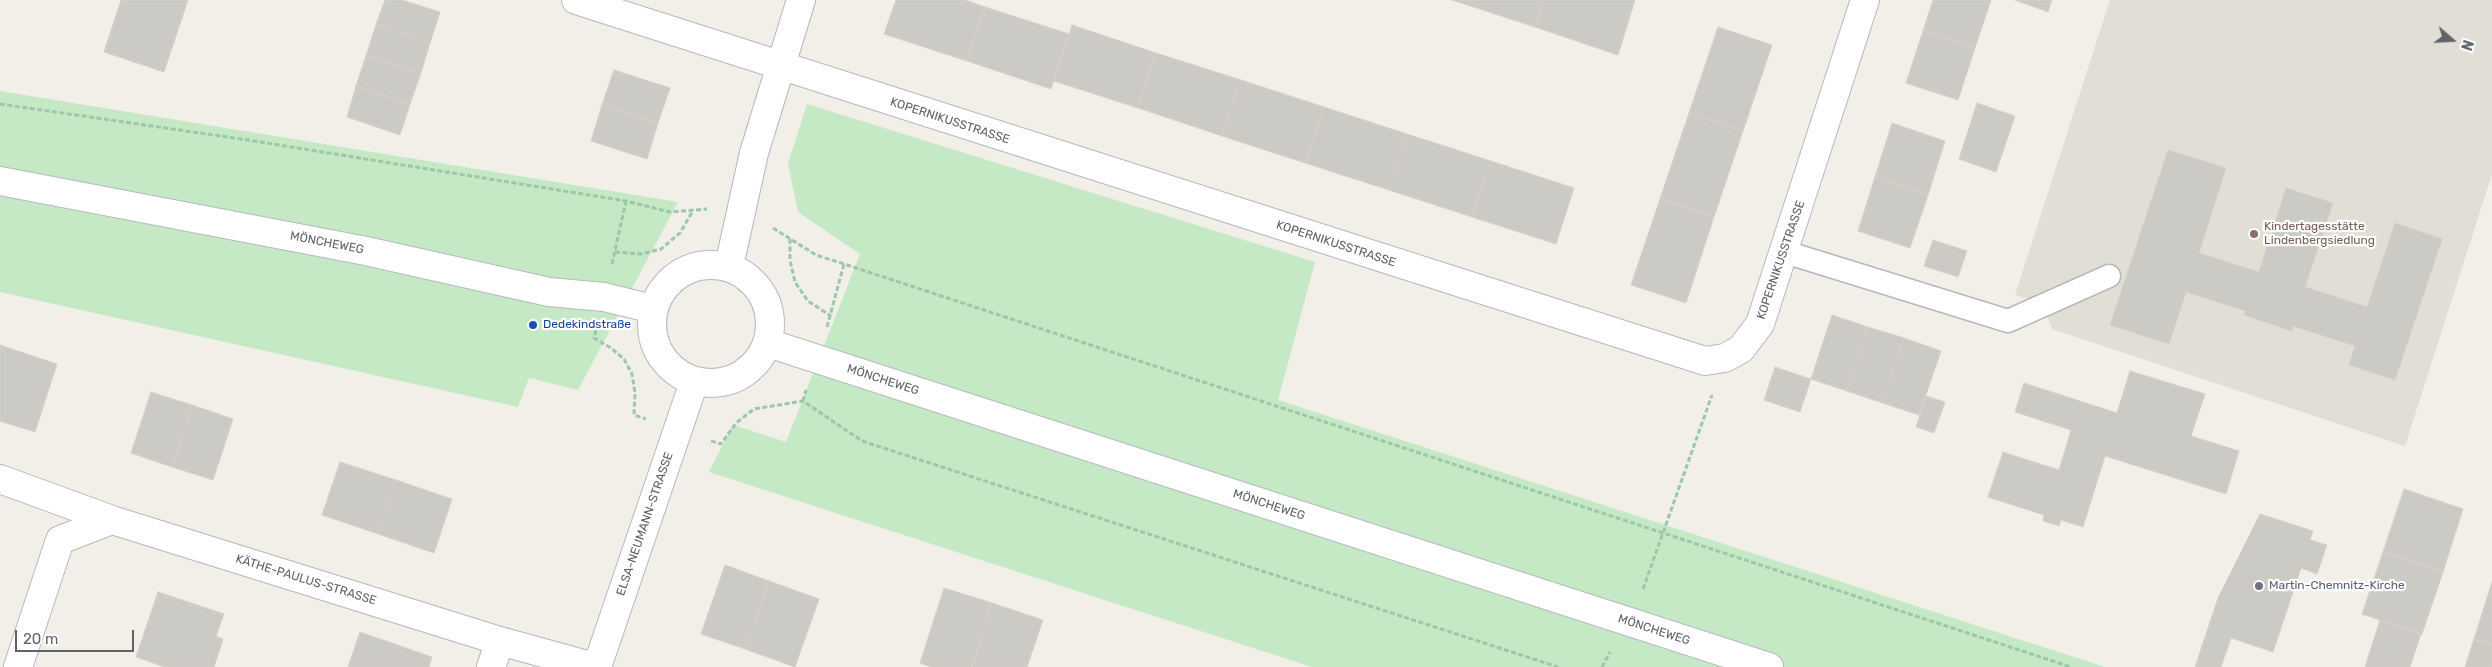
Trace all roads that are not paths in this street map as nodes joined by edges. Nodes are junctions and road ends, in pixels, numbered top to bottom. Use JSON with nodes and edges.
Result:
{"nodes":[{"id":1,"x":576,"y":0,"type":"edge"},
{"id":2,"x":801,"y":0,"type":"edge"},
{"id":3,"x":1865,"y":0,"type":"edge"},
{"id":4,"x":779,"y":66,"type":"junction"},
{"id":5,"x":0,"y":181,"type":"edge"},
{"id":6,"x":1785,"y":252,"type":"junction"},
{"id":7,"x":729,"y":266,"type":"junction"},
{"id":8,"x":2109,"y":276,"type":"dead end"},
{"id":9,"x":653,"y":309,"type":"junction"},
{"id":10,"x":768,"y":343,"type":"junction"},
{"id":11,"x":694,"y":382,"type":"junction"},
{"id":12,"x":0,"y":479,"type":"edge"},
{"id":13,"x":112,"y":520,"type":"junction"},
{"id":14,"x":500,"y":641,"type":"junction"},
{"id":15,"x":18,"y":667,"type":"edge"},
{"id":16,"x":492,"y":667,"type":"edge"},
{"id":17,"x":596,"y":667,"type":"edge"},
{"id":18,"x":1769,"y":667,"type":"edge"}],
"edges":[{"from":1,"to":4,"type":"street","name":"KOPERNIKUSSTRASSE"},
{"from":2,"to":4,"type":"street"},
{"from":3,"to":6,"type":"street","name":"KOPERNIKUSSTRASSE"},
{"from":4,"to":6,"type":"street","name":"KOPERNIKUSSTRASSE"},
{"from":4,"to":7,"type":"street"},
{"from":5,"to":9,"type":"street","name":"MÖNCHEWEG"},
{"from":6,"to":8,"type":"lane"},
{"from":7,"to":9,"type":"street"},
{"from":7,"to":10,"type":"street"},
{"from":9,"to":11,"type":"street"},
{"from":10,"to":11,"type":"street"},
{"from":10,"to":18,"type":"street","name":"MÖNCHEWEG"},
{"from":11,"to":17,"type":"street","name":"ELSA-NEUMANN-STRASSE"},
{"from":12,"to":13,"type":"street","name":"KÄTHE-PAULUS-STRASSE"},
{"from":13,"to":14,"type":"street","name":"KÄTHE-PAULUS-STRASSE"},
{"from":13,"to":15,"type":"street"},
{"from":14,"to":16,"type":"street"},
{"from":14,"to":17,"type":"street","name":"ELSA-NEUMANN-STRASSE"}]}
